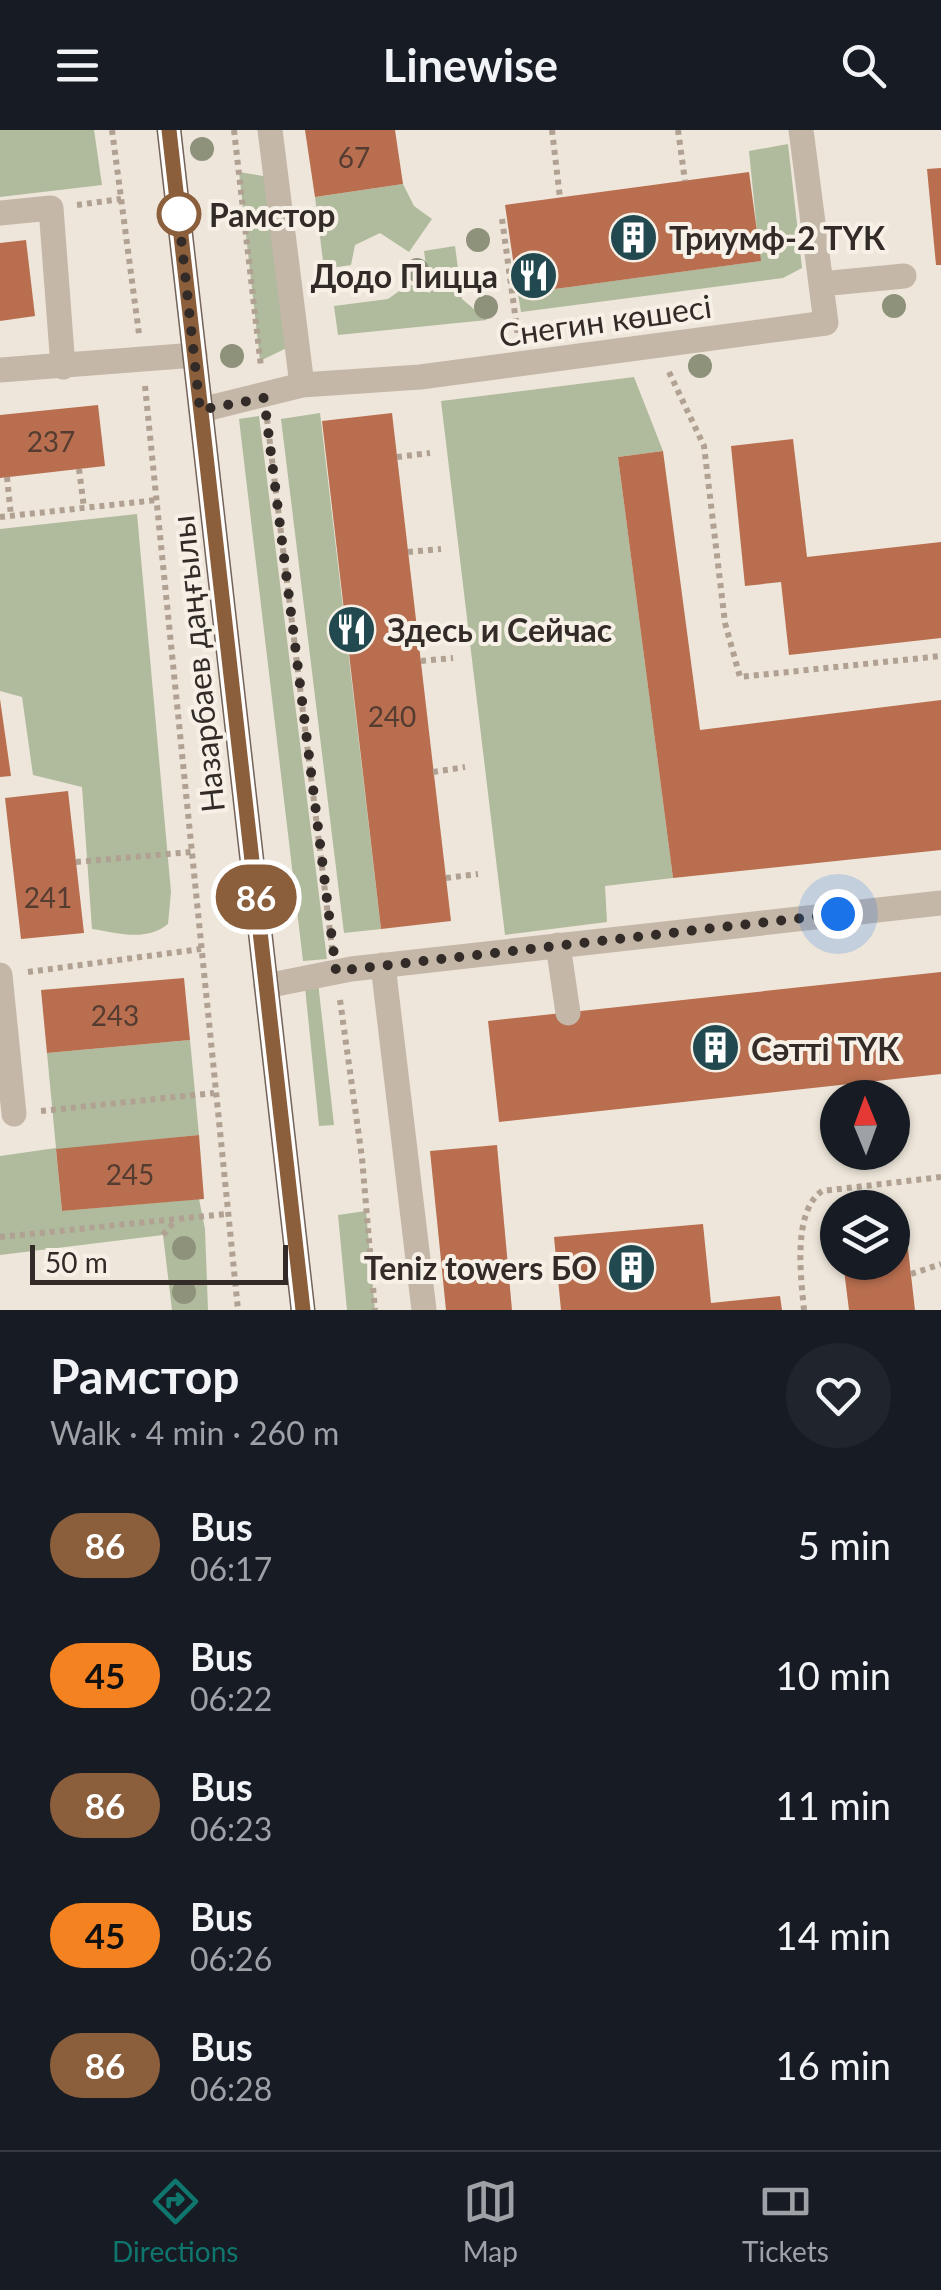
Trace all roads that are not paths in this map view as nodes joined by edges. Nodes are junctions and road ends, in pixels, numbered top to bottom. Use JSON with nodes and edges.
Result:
{"nodes":[{"id":1,"x":169,"y":130,"type":"edge"},
{"id":2,"x":270,"y":130,"type":"edge"},
{"id":3,"x":801,"y":130,"type":"edge"},
{"id":4,"x":0,"y":213,"type":"edge"},
{"id":5,"x":904,"y":276,"type":"dead end"},
{"id":6,"x":821,"y":284,"type":"junction"},
{"id":7,"x":195,"y":355,"type":"junction"},
{"id":8,"x":63,"y":366,"type":"junction"},
{"id":9,"x":0,"y":370,"type":"edge"},
{"id":10,"x":302,"y":385,"type":"junction"},
{"id":11,"x":200,"y":410,"type":"junction"},
{"id":12,"x":941,"y":903,"type":"edge"},
{"id":13,"x":558,"y":945,"type":"junction"},
{"id":14,"x":384,"y":965,"type":"junction"},
{"id":15,"x":1,"y":975,"type":"edge"},
{"id":16,"x":266,"y":986,"type":"junction"},
{"id":17,"x":568,"y":1013,"type":"dead end"},
{"id":18,"x":6,"y":1086,"type":"edge"},
{"id":19,"x":14,"y":1114,"type":"road end"},
{"id":20,"x":303,"y":1310,"type":"edge"},
{"id":21,"x":424,"y":1310,"type":"edge"}],
"edges":[{"from":1,"to":7,"type":"main road","name":"Назарбаев даңғылы"},
{"from":2,"to":10,"type":"street"},
{"from":3,"to":6,"type":"street","name":"Снегин көшесі"},
{"from":4,"to":8,"type":"street"},
{"from":5,"to":6,"type":"street"},
{"from":6,"to":10,"type":"street","name":"Снегин көшесі"},
{"from":7,"to":8,"type":"street"},
{"from":7,"to":11,"type":"main road","name":"Назарбаев даңғылы"},
{"from":8,"to":9,"type":"street"},
{"from":10,"to":11,"type":"street","name":"Снегин көшесі"},
{"from":11,"to":16,"type":"main road","name":"Назарбаев даңғылы"},
{"from":12,"to":13,"type":"street"},
{"from":13,"to":14,"type":"street"},
{"from":13,"to":17,"type":"street"},
{"from":14,"to":16,"type":"street"},
{"from":14,"to":21,"type":"street"},
{"from":15,"to":18,"type":"street"},
{"from":16,"to":20,"type":"main road","name":"Назарбаев даңғылы"},
{"from":18,"to":19,"type":"street"}]}
